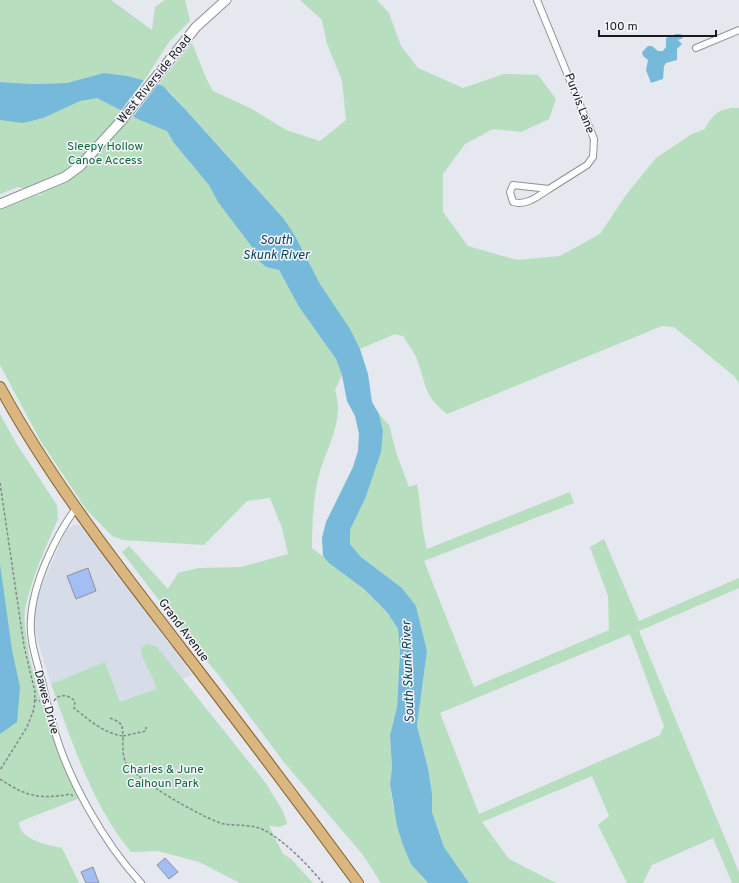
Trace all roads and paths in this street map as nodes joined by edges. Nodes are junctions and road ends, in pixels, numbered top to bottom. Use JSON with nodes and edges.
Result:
{"nodes":[{"id":1,"x":226,"y":0,"type":"edge"},
{"id":2,"x":537,"y":0,"type":"edge"},
{"id":3,"x":739,"y":30,"type":"edge"},
{"id":4,"x":696,"y":48,"type":"dead end"},
{"id":5,"x":549,"y":189,"type":"junction"},
{"id":6,"x":0,"y":204,"type":"edge"},
{"id":7,"x":0,"y":387,"type":"edge"},
{"id":8,"x":0,"y":483,"type":"edge"},
{"id":9,"x":76,"y":508,"type":"junction"},
{"id":10,"x":53,"y":704,"type":"dead end"},
{"id":11,"x":110,"y":718,"type":"dead end"},
{"id":12,"x":146,"y":727,"type":"dead end"},
{"id":13,"x":123,"y":736,"type":"junction"},
{"id":14,"x":0,"y":770,"type":"edge"},
{"id":15,"x":0,"y":779,"type":"edge"},
{"id":16,"x":74,"y":798,"type":"dead end"},
{"id":17,"x":141,"y":883,"type":"edge"},
{"id":18,"x":323,"y":883,"type":"edge"},
{"id":19,"x":358,"y":883,"type":"edge"}],
"edges":[{"from":1,"to":6,"type":"main road","name":"West Riverside Road"},
{"from":2,"to":5,"type":"street","name":"Purvis Lane"},
{"from":3,"to":4,"type":"street"},
{"from":5,"to":5,"type":"street","name":"Purvis Lane"},
{"from":7,"to":9,"type":"main road","name":"Grand Avenue"},
{"from":8,"to":14,"type":"path"},
{"from":9,"to":17,"type":"street","name":"Dawes Drive"},
{"from":9,"to":19,"type":"main road","name":"Grand Avenue"},
{"from":10,"to":13,"type":"path"},
{"from":11,"to":13,"type":"path"},
{"from":12,"to":13,"type":"path"},
{"from":13,"to":18,"type":"path"},
{"from":15,"to":16,"type":"path"}]}
